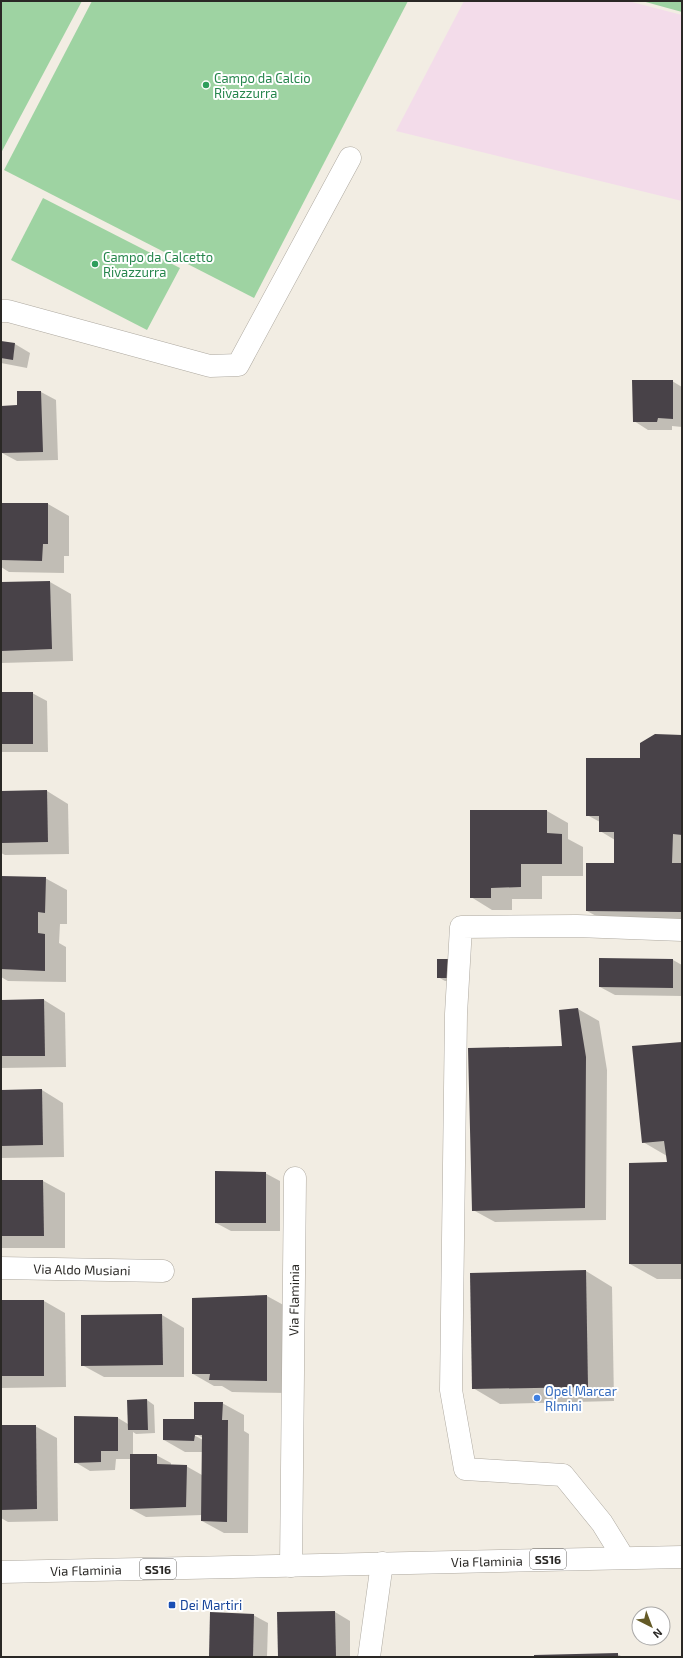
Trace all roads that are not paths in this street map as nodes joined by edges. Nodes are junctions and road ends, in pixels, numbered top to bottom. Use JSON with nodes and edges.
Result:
{"nodes":[{"id":1,"x":350,"y":158,"type":"dead end"},
{"id":2,"x":1,"y":311,"type":"edge"},
{"id":3,"x":682,"y":930,"type":"edge"},
{"id":4,"x":295,"y":1178,"type":"dead end"},
{"id":5,"x":1,"y":1268,"type":"edge"},
{"id":6,"x":163,"y":1271,"type":"dead end"},
{"id":7,"x":623,"y":1557,"type":"junction"},
{"id":8,"x":682,"y":1557,"type":"edge"},
{"id":9,"x":382,"y":1563,"type":"junction"},
{"id":10,"x":291,"y":1566,"type":"junction"},
{"id":11,"x":1,"y":1572,"type":"edge"},
{"id":12,"x":25,"y":1572,"type":"junction"},
{"id":13,"x":1,"y":1582,"type":"edge"},
{"id":14,"x":369,"y":1657,"type":"edge"}],
"edges":[{"from":1,"to":2,"type":"main road"},
{"from":3,"to":7,"type":"main road"},
{"from":4,"to":10,"type":"main road","name":"Via Flaminia"},
{"from":5,"to":6,"type":"main road","name":"Via Aldo Musiani"},
{"from":7,"to":8,"type":"main road","name":"Via Flaminia","number":"SS16"},
{"from":7,"to":9,"type":"main road","name":"Via Flaminia","number":"SS16"},
{"from":9,"to":10,"type":"main road","name":"Via Flaminia","number":"SS16"},
{"from":9,"to":14,"type":"main road"},
{"from":10,"to":12,"type":"main road","name":"Via Flaminia","number":"SS16"},
{"from":11,"to":12,"type":"main road","name":"Via Flaminia","number":"SS16"},
{"from":12,"to":13,"type":"main road"}]}
